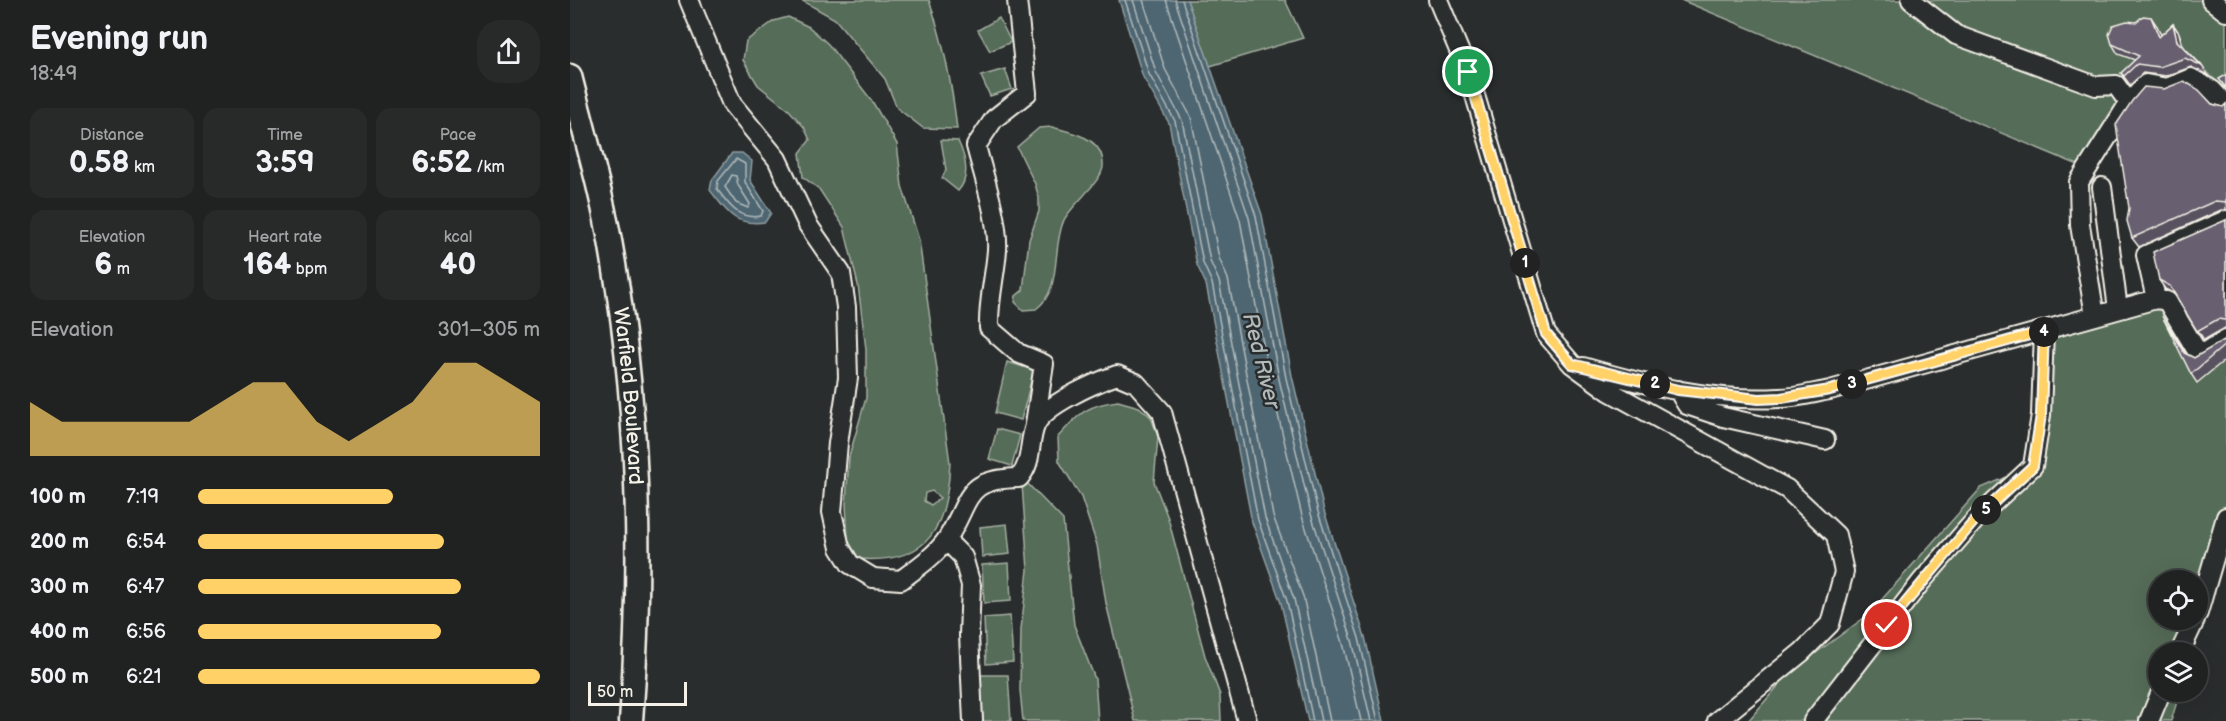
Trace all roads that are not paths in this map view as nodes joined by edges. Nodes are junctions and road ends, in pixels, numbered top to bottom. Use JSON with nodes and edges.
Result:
{"nodes":[{"id":1,"x":689,"y":0,"type":"edge"},
{"id":2,"x":1017,"y":0,"type":"edge"},
{"id":3,"x":1438,"y":0,"type":"edge"},
{"id":4,"x":1911,"y":0,"type":"edge"},
{"id":5,"x":2211,"y":0,"type":"edge"},
{"id":6,"x":2226,"y":12,"type":"edge"},
{"id":7,"x":570,"y":76,"type":"edge"},
{"id":8,"x":2129,"y":103,"type":"junction"},
{"id":9,"x":2226,"y":105,"type":"edge"},
{"id":10,"x":2102,"y":187,"type":"dead end"},
{"id":11,"x":2226,"y":220,"type":"edge"},
{"id":12,"x":2156,"y":298,"type":"junction"},
{"id":13,"x":2118,"y":309,"type":"junction"},
{"id":14,"x":2095,"y":316,"type":"junction"},
{"id":15,"x":2044,"y":331,"type":"junction"},
{"id":16,"x":2226,"y":339,"type":"edge"},
{"id":17,"x":1572,"y":364,"type":"junction"},
{"id":18,"x":1678,"y":390,"type":"junction"},
{"id":19,"x":1035,"y":424,"type":"junction"},
{"id":20,"x":1825,"y":440,"type":"dead end"},
{"id":21,"x":2226,"y":517,"type":"edge"},
{"id":22,"x":946,"y":540,"type":"junction"},
{"id":23,"x":2208,"y":579,"type":"edge"},
{"id":24,"x":2157,"y":702,"type":"edge"},
{"id":25,"x":631,"y":721,"type":"edge"},
{"id":26,"x":973,"y":721,"type":"edge"},
{"id":27,"x":1247,"y":721,"type":"edge"},
{"id":28,"x":1717,"y":721,"type":"edge"},
{"id":29,"x":1813,"y":721,"type":"edge"},
{"id":30,"x":2149,"y":721,"type":"edge"}],
"edges":[{"from":1,"to":22,"type":"street"},
{"from":2,"to":19,"type":"street"},
{"from":3,"to":17,"type":"street"},
{"from":4,"to":8,"type":"street"},
{"from":5,"to":6,"type":"street"},
{"from":7,"to":25,"type":"main road","name":"Warfield Boulevard"},
{"from":8,"to":9,"type":"street"},
{"from":8,"to":14,"type":"street"},
{"from":10,"to":13,"type":"street"},
{"from":11,"to":12,"type":"street"},
{"from":12,"to":13,"type":"street"},
{"from":12,"to":16,"type":"street"},
{"from":13,"to":14,"type":"street"},
{"from":14,"to":15,"type":"street"},
{"from":15,"to":18,"type":"street"},
{"from":15,"to":29,"type":"street"},
{"from":17,"to":18,"type":"street"},
{"from":17,"to":28,"type":"street"},
{"from":18,"to":20,"type":"street"},
{"from":19,"to":22,"type":"street"},
{"from":19,"to":27,"type":"street"},
{"from":21,"to":23,"type":"street"},
{"from":22,"to":26,"type":"street"},
{"from":24,"to":30,"type":"street"}]}
